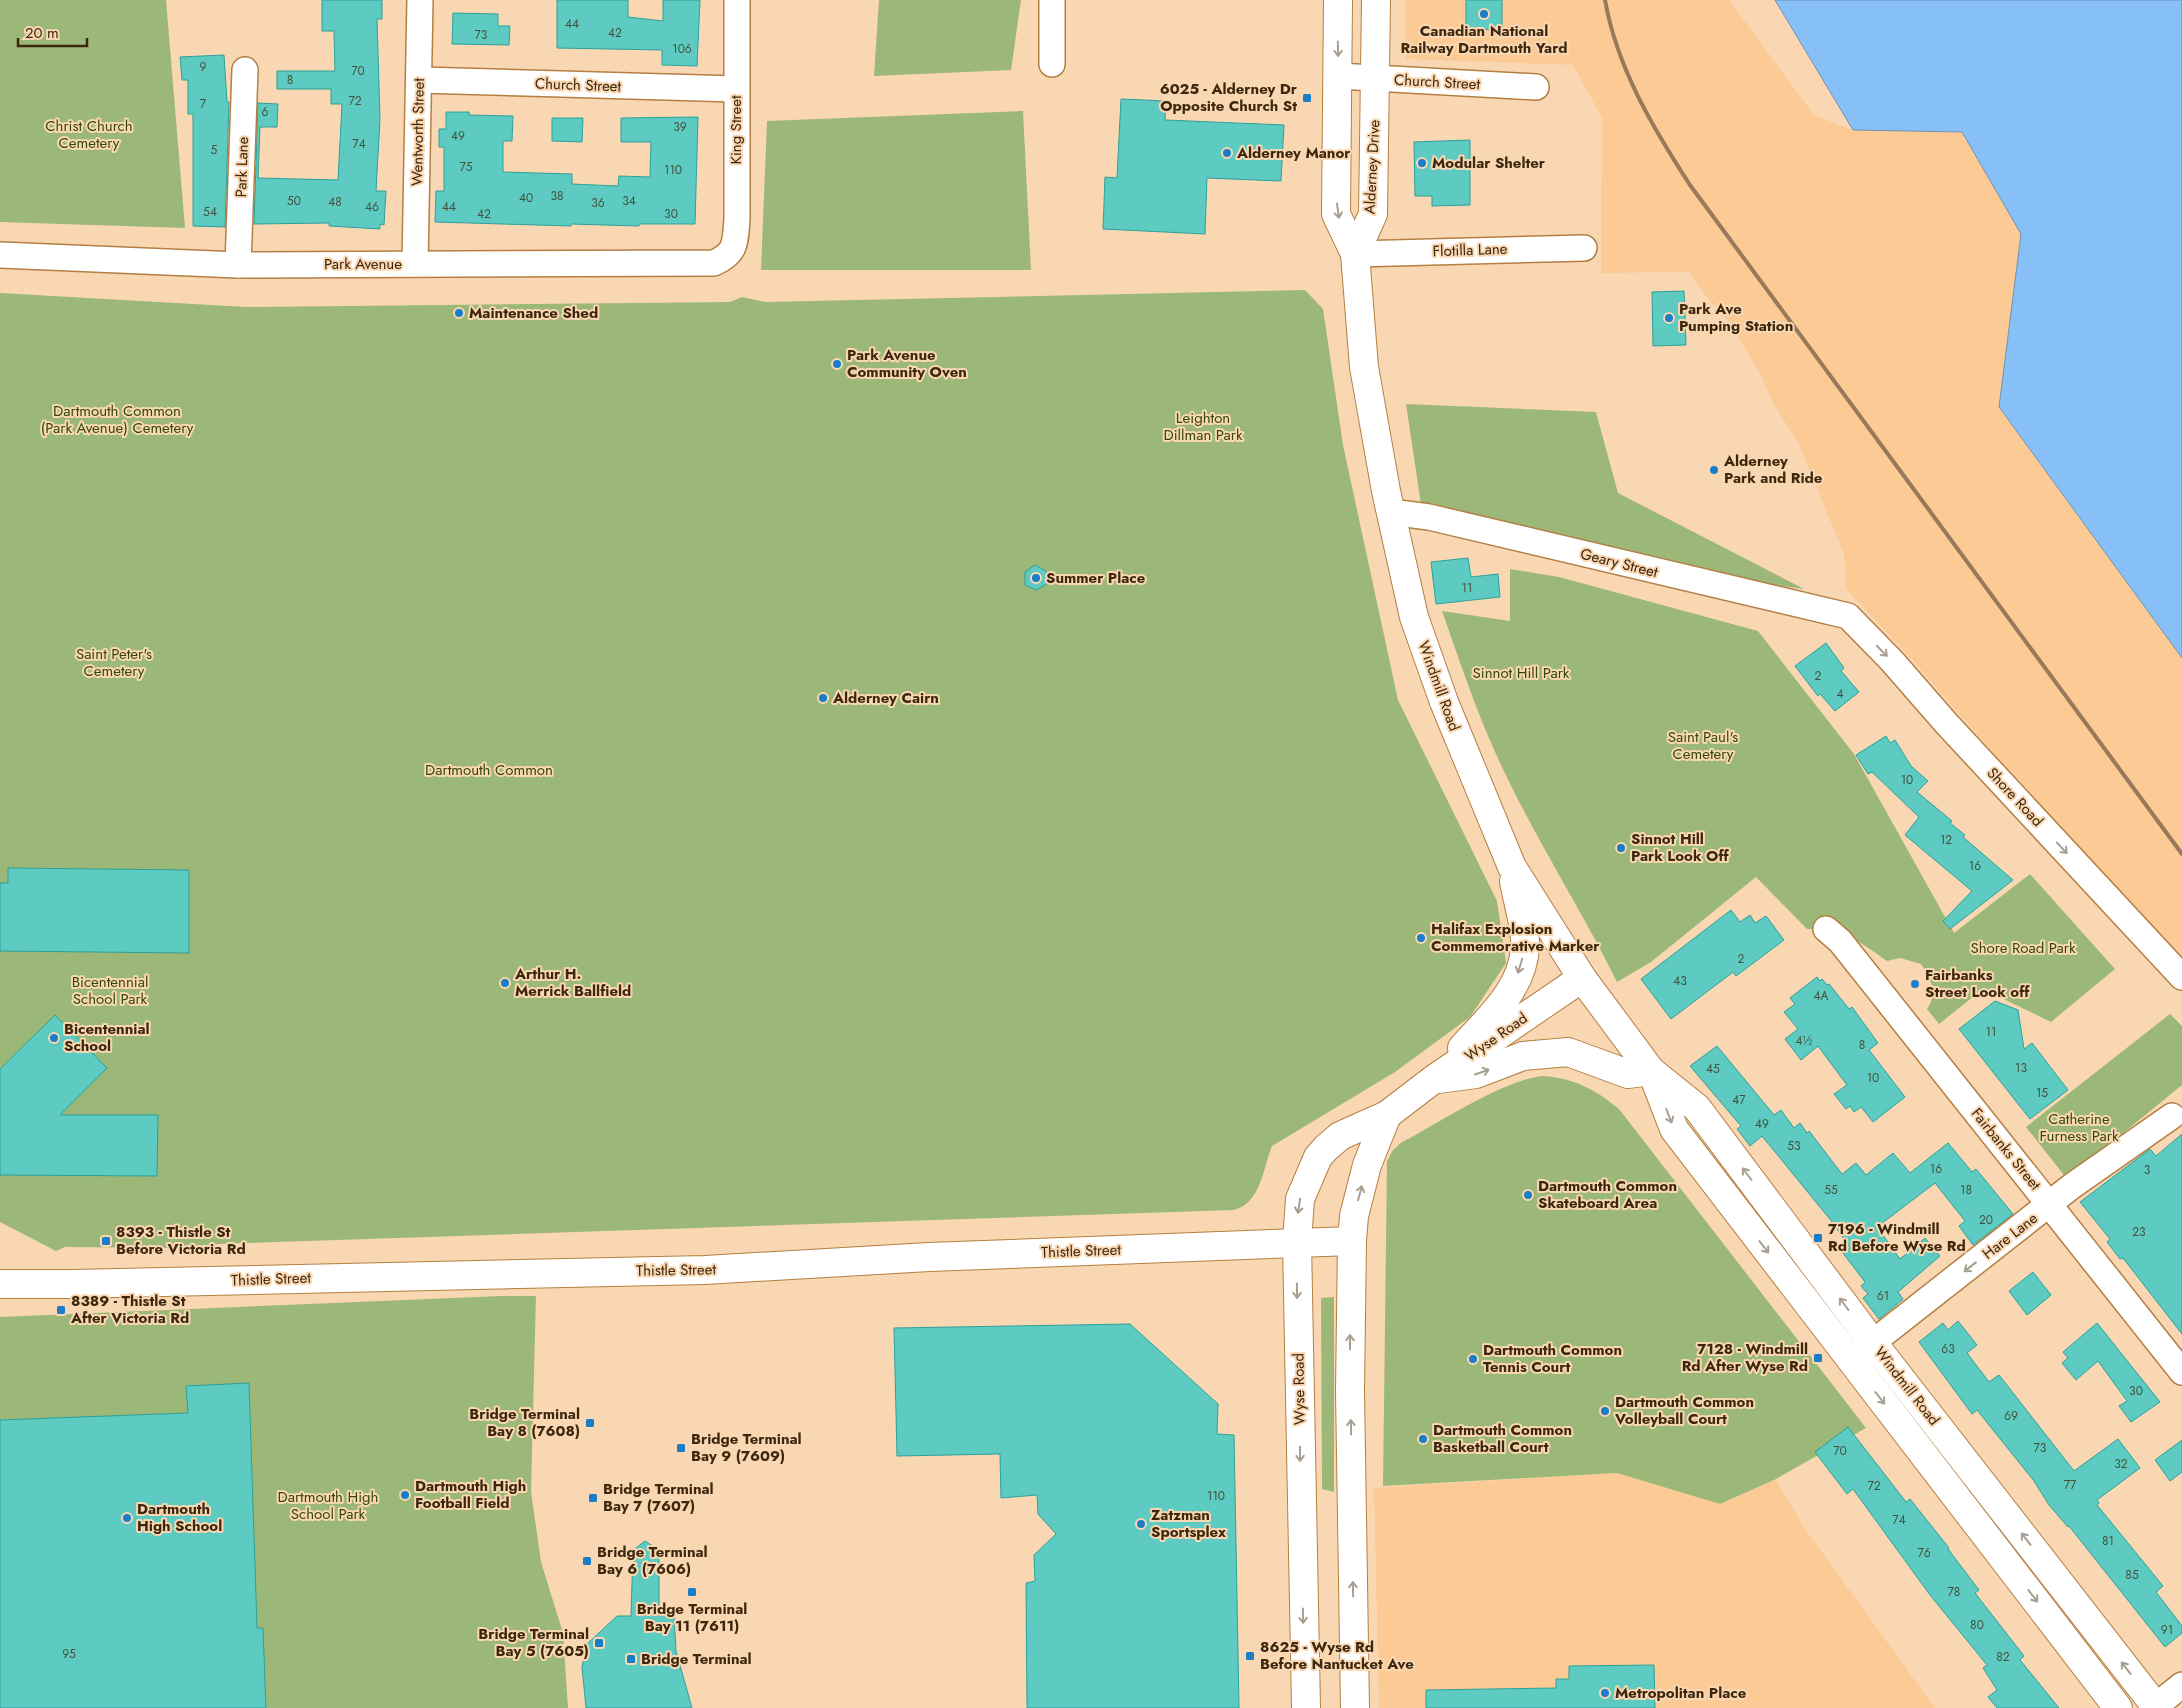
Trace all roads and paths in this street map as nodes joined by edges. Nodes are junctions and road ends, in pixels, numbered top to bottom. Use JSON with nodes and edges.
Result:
{"nodes":[{"id":1,"x":420,"y":0,"type":"edge"},
{"id":2,"x":736,"y":0,"type":"edge"},
{"id":3,"x":1052,"y":0,"type":"edge"},
{"id":4,"x":1338,"y":0,"type":"edge"},
{"id":5,"x":1376,"y":0,"type":"edge"},
{"id":6,"x":1052,"y":64,"type":"dead end"},
{"id":7,"x":245,"y":70,"type":"dead end"},
{"id":8,"x":1338,"y":76,"type":"junction"},
{"id":9,"x":1375,"y":78,"type":"junction"},
{"id":10,"x":420,"y":80,"type":"junction"},
{"id":11,"x":1536,"y":87,"type":"dead end"},
{"id":12,"x":736,"y":89,"type":"junction"},
{"id":13,"x":1584,"y":248,"type":"dead end"},
{"id":14,"x":1355,"y":254,"type":"junction"},
{"id":15,"x":0,"y":255,"type":"edge"},
{"id":16,"x":726,"y":257,"type":"joint"},
{"id":17,"x":415,"y":264,"type":"junction"},
{"id":18,"x":238,"y":265,"type":"junction"},
{"id":19,"x":1391,"y":512,"type":"junction"},
{"id":20,"x":1848,"y":616,"type":"joint"},
{"id":21,"x":1512,"y":867,"type":"junction"},
{"id":22,"x":1826,"y":929,"type":"dead end"},
{"id":23,"x":2182,"y":977,"type":"edge"},
{"id":24,"x":1582,"y":978,"type":"junction"},
{"id":25,"x":1651,"y":1071,"type":"junction"},
{"id":26,"x":1434,"y":1080,"type":"junction"},
{"id":27,"x":1387,"y":1115,"type":"junction"},
{"id":28,"x":2172,"y":1116,"type":"dead end"},
{"id":29,"x":2050,"y":1204,"type":"junction"},
{"id":30,"x":1352,"y":1241,"type":"junction"},
{"id":31,"x":1296,"y":1242,"type":"junction"},
{"id":32,"x":0,"y":1284,"type":"edge"},
{"id":33,"x":1873,"y":1343,"type":"junction"},
{"id":34,"x":1851,"y":1360,"type":"junction"},
{"id":35,"x":2182,"y":1372,"type":"edge"},
{"id":36,"x":2182,"y":1685,"type":"edge"},
{"id":37,"x":2155,"y":1707,"type":"edge"},
{"id":38,"x":1306,"y":1708,"type":"edge"},
{"id":39,"x":1356,"y":1708,"type":"edge"},
{"id":40,"x":2118,"y":1708,"type":"edge"}],
"edges":[{"from":1,"to":10,"type":"street","name":"Wentworth Street"},
{"from":2,"to":12,"type":"street","name":"King Street"},
{"from":3,"to":6,"type":"street"},
{"from":4,"to":8,"type":"main road","name":"Alderney Drive","one_way":true},
{"from":5,"to":9,"type":"main road","name":"Alderney Drive"},
{"from":7,"to":18,"type":"street","name":"Park Lane"},
{"from":8,"to":9,"type":"street","name":"Church Street"},
{"from":8,"to":14,"type":"main road","name":"Alderney Drive","one_way":true},
{"from":9,"to":11,"type":"street","name":"Church Street"},
{"from":9,"to":14,"type":"main road","name":"Alderney Drive"},
{"from":10,"to":12,"type":"street","name":"Church Street"},
{"from":10,"to":17,"type":"street","name":"Wentworth Street"},
{"from":12,"to":16,"type":"street","name":"King Street"},
{"from":13,"to":14,"type":"street","name":"Flotilla Lane"},
{"from":14,"to":19,"type":"main road","name":"Windmill Road"},
{"from":15,"to":18,"type":"street","name":"Park Avenue"},
{"from":16,"to":17,"type":"street","name":"Park Avenue"},
{"from":17,"to":18,"type":"street","name":"Park Avenue"},
{"from":19,"to":20,"type":"street","name":"Geary Street"},
{"from":19,"to":21,"type":"main road","name":"Windmill Road"},
{"from":20,"to":23,"type":"street","name":"Shore Road","one_way":true},
{"from":21,"to":24,"type":"main road","name":"Windmill Road"},
{"from":21,"to":26,"type":"main road","one_way":true},
{"from":22,"to":29,"type":"street","name":"Fairbanks Street"},
{"from":24,"to":25,"type":"main road","name":"Windmill Road"},
{"from":24,"to":26,"type":"main road","name":"Wyse Road"},
{"from":26,"to":25,"type":"main road","one_way":true},
{"from":33,"to":25,"type":"main road","name":"Windmill Road","one_way":true},
{"from":25,"to":34,"type":"main road","name":"Windmill Road","one_way":true},
{"from":26,"to":27,"type":"main road","name":"Wyse Road"},
{"from":30,"to":27,"type":"main road","one_way":true},
{"from":27,"to":31,"type":"main road","name":"Wyse Road","one_way":true},
{"from":28,"to":29,"type":"street","name":"Hare Lane"},
{"from":29,"to":33,"type":"street","name":"Hare Lane","one_way":true},
{"from":29,"to":35,"type":"street","name":"Fairbanks Street"},
{"from":30,"to":31,"type":"main road","name":"Thistle Street"},
{"from":39,"to":30,"type":"main road","one_way":true},
{"from":31,"to":32,"type":"main road","name":"Thistle Street"},
{"from":31,"to":38,"type":"main road","name":"Wyse Road","one_way":true},
{"from":33,"to":34,"type":"street","name":"Hare Lane"},
{"from":37,"to":33,"type":"main road","name":"Windmill Road","one_way":true},
{"from":34,"to":40,"type":"main road","name":"Windmill Road","one_way":true},
{"from":36,"to":37,"type":"street"}]}
